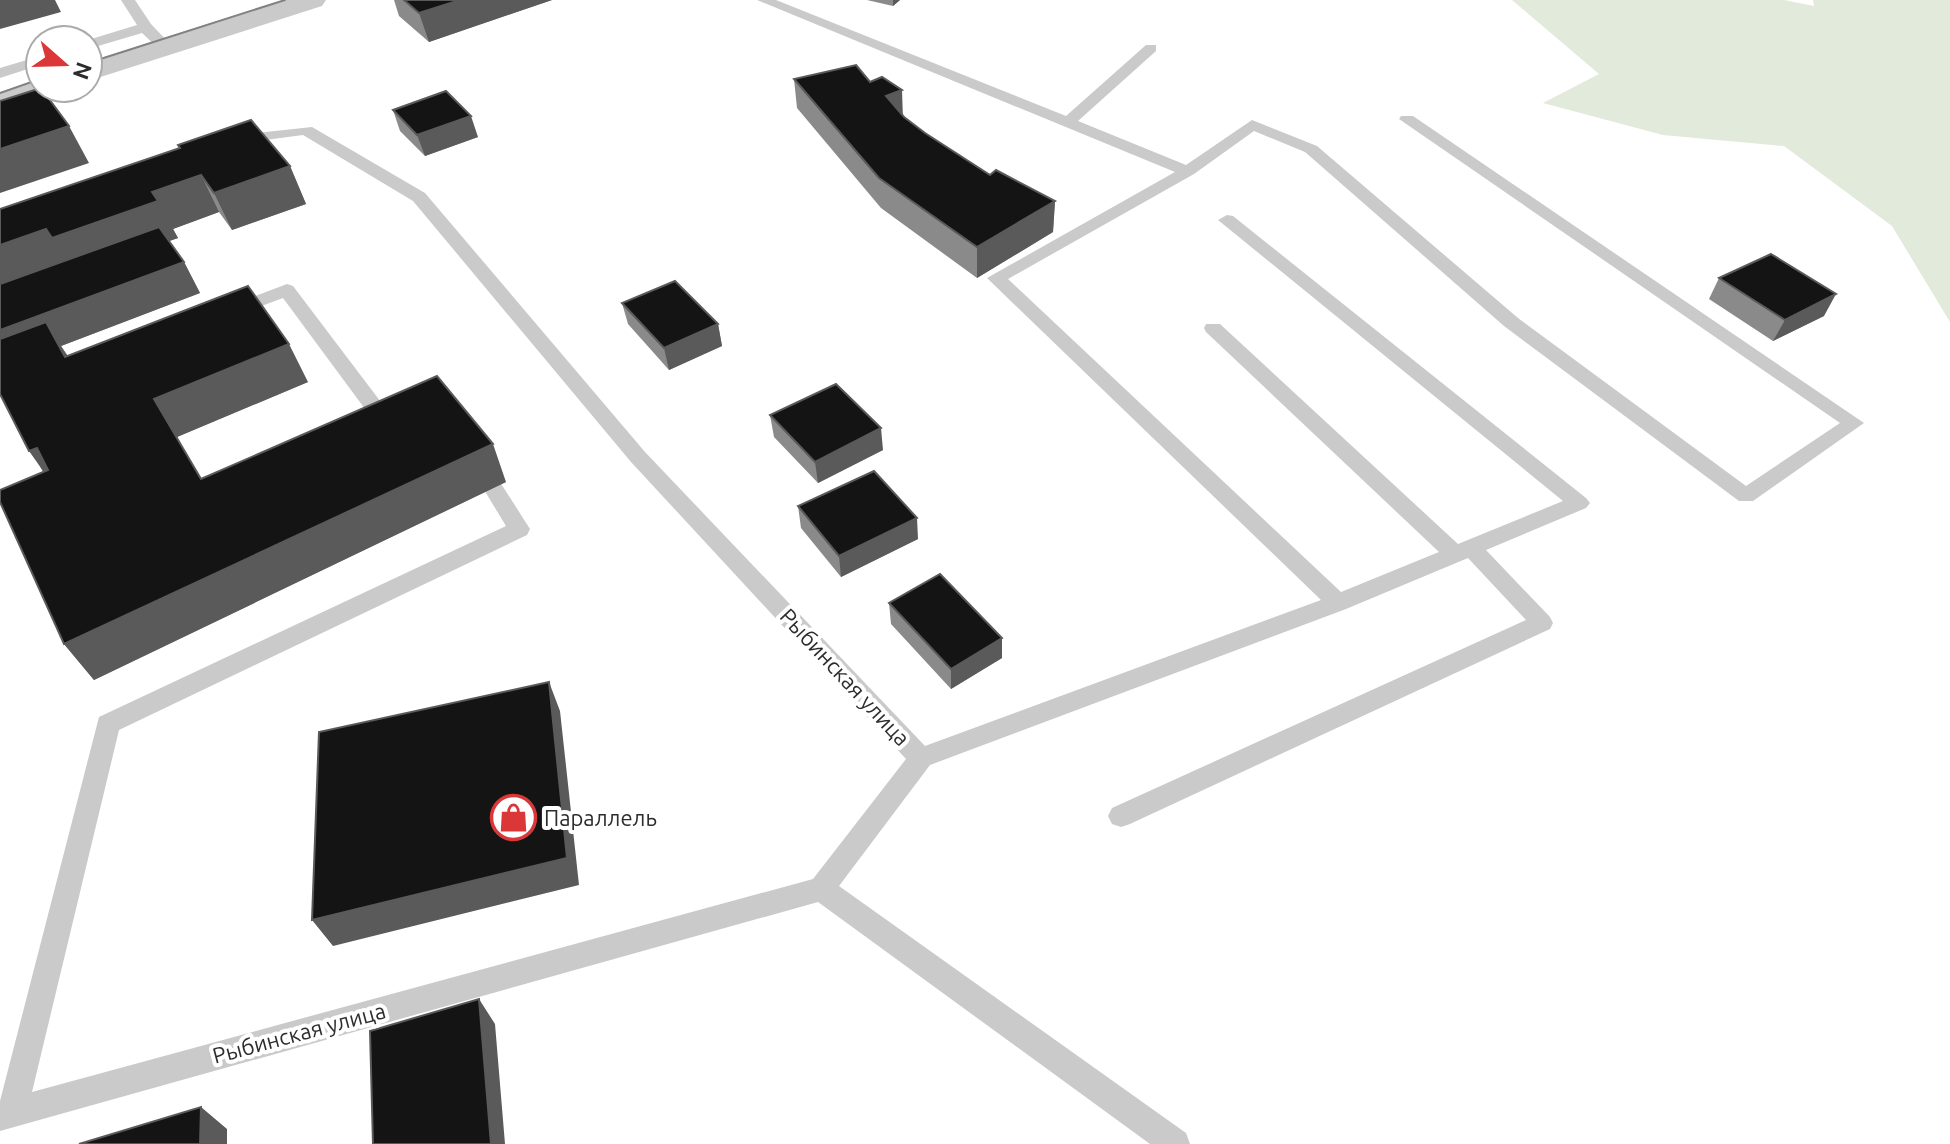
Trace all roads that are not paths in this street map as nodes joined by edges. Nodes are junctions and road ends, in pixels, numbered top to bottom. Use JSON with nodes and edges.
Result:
{"nodes":[{"id":1,"x":128,"y":0,"type":"edge"},
{"id":2,"x":312,"y":0,"type":"edge"},
{"id":3,"x":764,"y":0,"type":"edge"},
{"id":4,"x":154,"y":37,"type":"junction"},
{"id":5,"x":104,"y":43,"type":"edge"},
{"id":6,"x":1151,"y":48,"type":"dead end"},
{"id":7,"x":104,"y":64,"type":"edge"},
{"id":8,"x":24,"y":65,"type":"edge"},
{"id":9,"x":0,"y":73,"type":"edge"},
{"id":10,"x":24,"y":94,"type":"edge"},
{"id":11,"x":0,"y":102,"type":"edge"},
{"id":12,"x":1407,"y":119,"type":"dead end"},
{"id":13,"x":1067,"y":123,"type":"junction"},
{"id":14,"x":208,"y":143,"type":"edge"},
{"id":15,"x":1188,"y":171,"type":"junction"},
{"id":16,"x":1227,"y":220,"type":"dead end"},
{"id":17,"x":217,"y":316,"type":"edge"},
{"id":18,"x":1213,"y":328,"type":"dead end"},
{"id":19,"x":404,"y":424,"type":"edge"},
{"id":20,"x":468,"y":448,"type":"edge"},
{"id":21,"x":1463,"y":551,"type":"junction"},
{"id":22,"x":1338,"y":603,"type":"junction"},
{"id":23,"x":921,"y":758,"type":"junction"},
{"id":24,"x":1121,"y":816,"type":"dead end"},
{"id":25,"x":821,"y":889,"type":"junction"},
{"id":26,"x":6,"y":1114,"type":"edge"},
{"id":27,"x":1175,"y":1144,"type":"edge"}],
"edges":[{"from":1,"to":4,"type":"lane"},
{"from":2,"to":4,"type":"street"},
{"from":3,"to":13,"type":"lane"},
{"from":4,"to":5,"type":"lane"},
{"from":4,"to":7,"type":"street"},
{"from":6,"to":13,"type":"lane"},
{"from":8,"to":9,"type":"lane"},
{"from":10,"to":11,"type":"street"},
{"from":12,"to":15,"type":"lane"},
{"from":13,"to":15,"type":"lane"},
{"from":14,"to":23,"type":"lane","name":"Рыбинская улица"},
{"from":15,"to":22,"type":"lane"},
{"from":16,"to":21,"type":"lane"},
{"from":17,"to":19,"type":"lane"},
{"from":18,"to":21,"type":"lane"},
{"from":20,"to":26,"type":"lane"},
{"from":21,"to":22,"type":"lane"},
{"from":21,"to":24,"type":"lane"},
{"from":22,"to":23,"type":"lane"},
{"from":23,"to":25,"type":"lane","name":"Рыбинская улица"},
{"from":25,"to":26,"type":"lane","name":"Рыбинская улица"},
{"from":25,"to":27,"type":"lane"}]}
